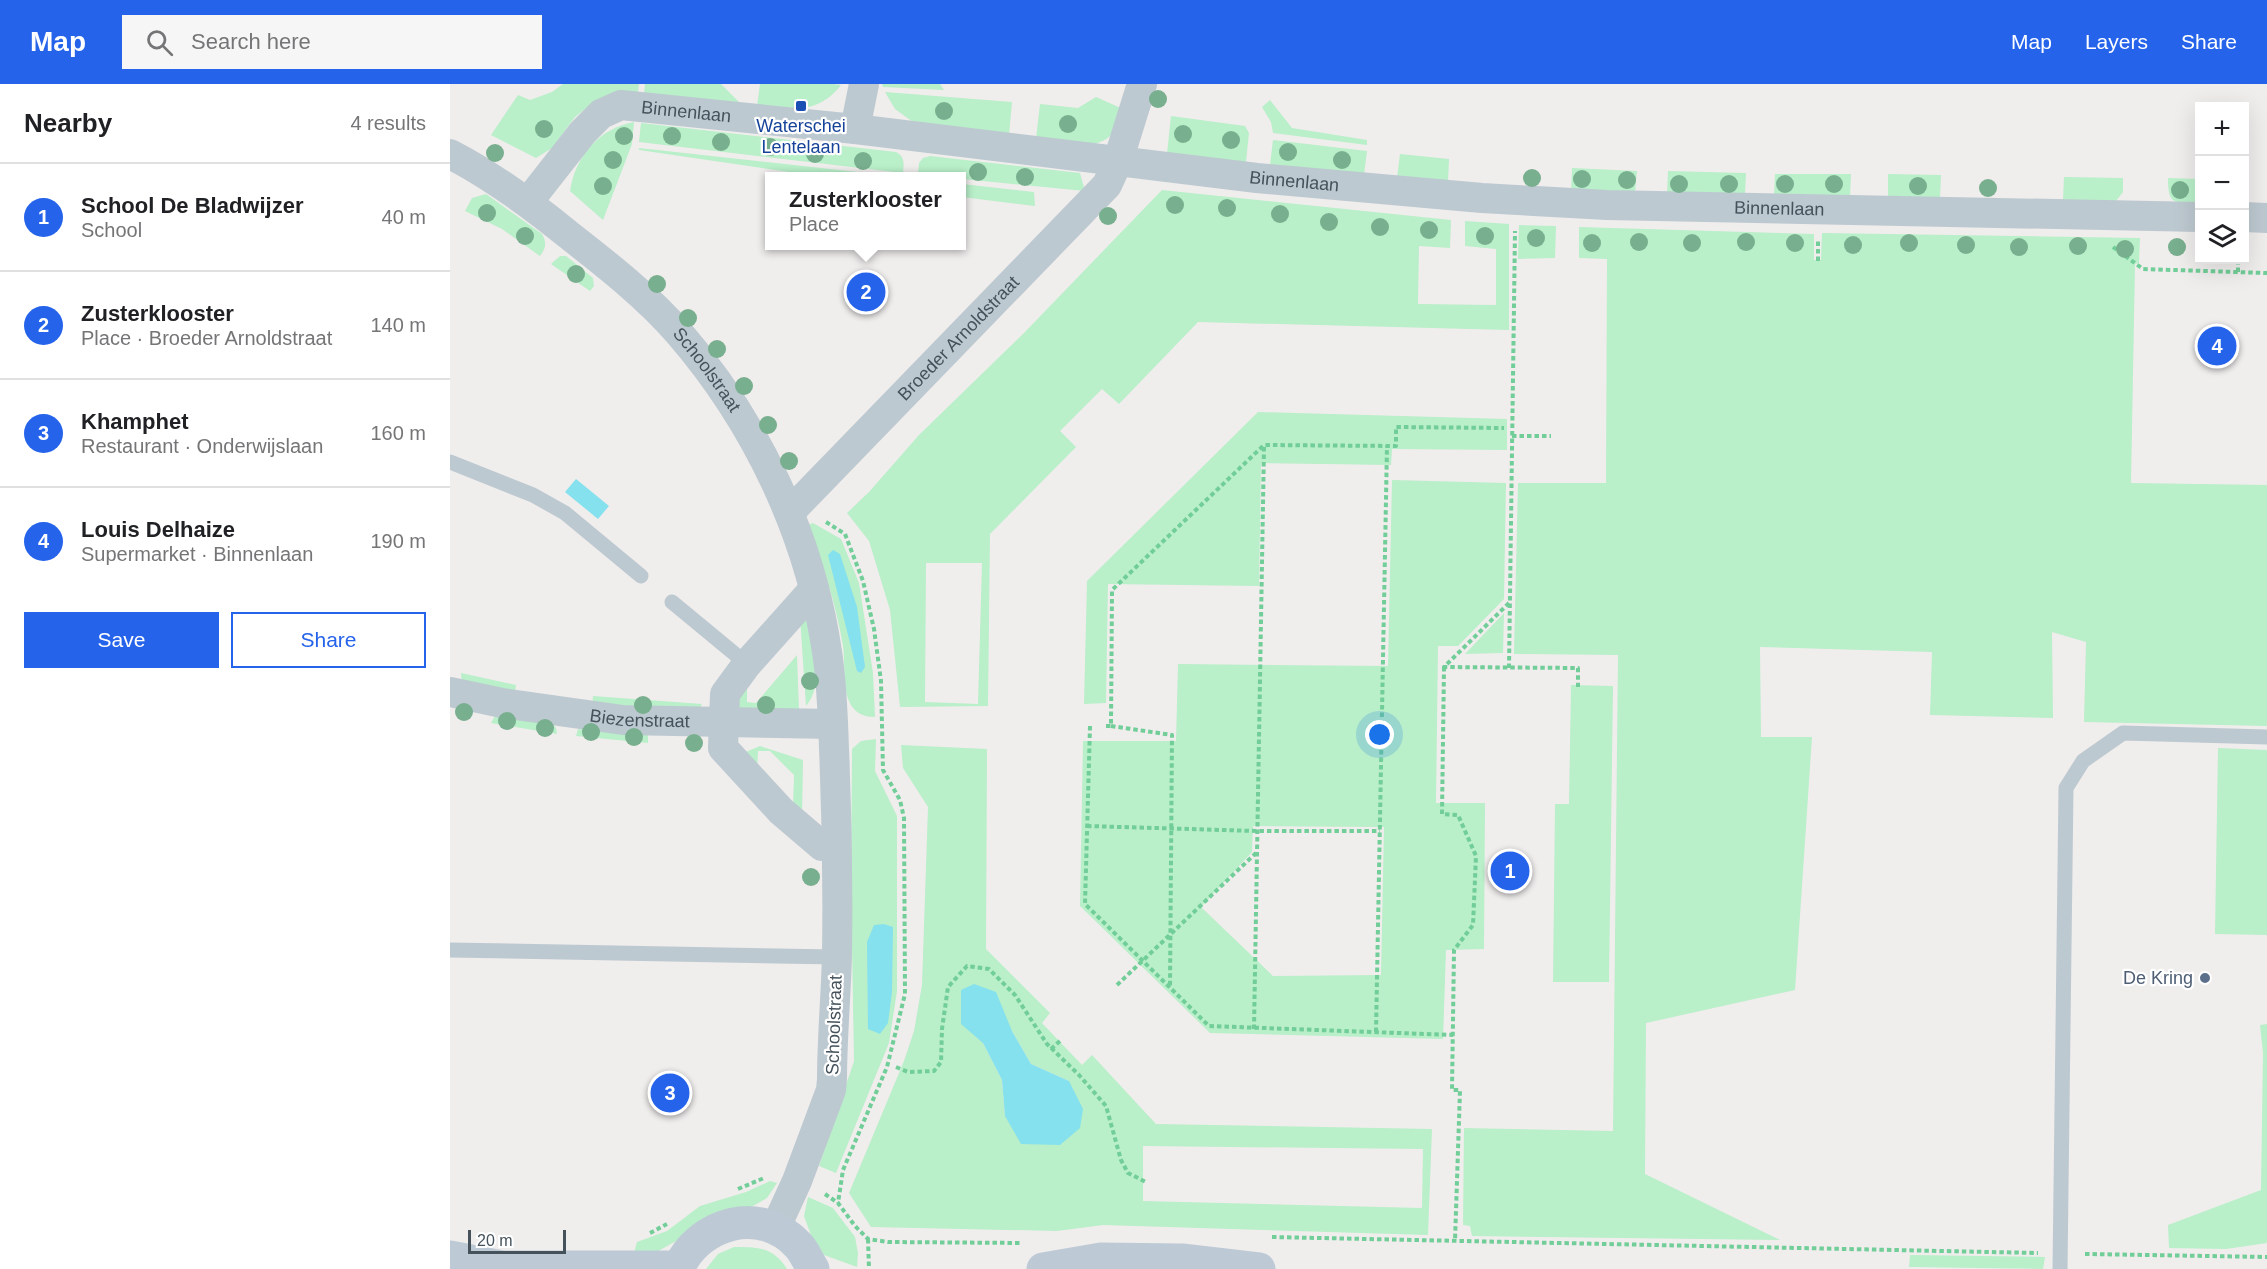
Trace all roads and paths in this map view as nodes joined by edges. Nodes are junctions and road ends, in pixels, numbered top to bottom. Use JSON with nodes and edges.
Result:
{"nodes":[{"id":1,"x":864,"y":84,"type":"edge"},
{"id":2,"x":1142,"y":84,"type":"edge"},
{"id":3,"x":855,"y":129,"type":"junction"},
{"id":4,"x":450,"y":153,"type":"edge"},
{"id":5,"x":1118,"y":161,"type":"junction"},
{"id":6,"x":528,"y":202,"type":"junction"},
{"id":7,"x":2195,"y":217,"type":"edge"},
{"id":8,"x":2249,"y":218,"type":"edge"},
{"id":9,"x":2267,"y":218,"type":"edge"},
{"id":10,"x":1515,"y":222,"type":"dead end"},
{"id":11,"x":1818,"y":230,"type":"dead end"},
{"id":12,"x":1818,"y":261,"type":"dead end"},
{"id":13,"x":2138,"y":264,"type":"dead end"},
{"id":14,"x":2238,"y":264,"type":"edge"},
{"id":15,"x":2238,"y":272,"type":"junction"},
{"id":16,"x":2267,"y":273,"type":"edge"},
{"id":17,"x":1504,"y":428,"type":"dead end"},
{"id":18,"x":1512,"y":436,"type":"junction"},
{"id":19,"x":1551,"y":436,"type":"dead end"},
{"id":20,"x":1264,"y":445,"type":"junction"},
{"id":21,"x":1387,"y":446,"type":"junction"},
{"id":22,"x":450,"y":462,"type":"edge"},
{"id":23,"x":790,"y":512,"type":"junction"},
{"id":24,"x":822,"y":519,"type":"dead end"},
{"id":25,"x":641,"y":576,"type":"dead end"},
{"id":26,"x":814,"y":589,"type":"junction"},
{"id":27,"x":672,"y":602,"type":"dead end"},
{"id":28,"x":1510,"y":603,"type":"junction"},
{"id":29,"x":747,"y":664,"type":"junction"},
{"id":30,"x":1444,"y":667,"type":"junction"},
{"id":31,"x":1509,"y":668,"type":"junction"},
{"id":32,"x":1578,"y":687,"type":"dead end"},
{"id":33,"x":450,"y":692,"type":"edge"},
{"id":34,"x":724,"y":723,"type":"junction"},
{"id":35,"x":833,"y":724,"type":"junction"},
{"id":36,"x":1090,"y":726,"type":"dead end"},
{"id":37,"x":2267,"y":737,"type":"edge"},
{"id":38,"x":1087,"y":826,"type":"junction"},
{"id":39,"x":1172,"y":827,"type":"junction"},
{"id":40,"x":1257,"y":831,"type":"junction"},
{"id":41,"x":1380,"y":831,"type":"junction"},
{"id":42,"x":836,"y":846,"type":"junction"},
{"id":43,"x":1256,"y":853,"type":"junction"},
{"id":44,"x":1170,"y":935,"type":"junction"},
{"id":45,"x":450,"y":950,"type":"edge"},
{"id":46,"x":837,"y":957,"type":"junction"},
{"id":47,"x":1143,"y":961,"type":"junction"},
{"id":48,"x":1117,"y":985,"type":"dead end"},
{"id":49,"x":1170,"y":987,"type":"junction"},
{"id":50,"x":1254,"y":1029,"type":"junction"},
{"id":51,"x":1376,"y":1032,"type":"junction"},
{"id":52,"x":1453,"y":1035,"type":"junction"},
{"id":53,"x":1061,"y":1040,"type":"dead end"},
{"id":54,"x":1051,"y":1049,"type":"junction"},
{"id":55,"x":896,"y":1067,"type":"dead end"},
{"id":56,"x":1146,"y":1182,"type":"dead end"},
{"id":57,"x":822,"y":1192,"type":"dead end"},
{"id":58,"x":838,"y":1203,"type":"junction"},
{"id":59,"x":776,"y":1229,"type":"junction"},
{"id":60,"x":1262,"y":1237,"type":"dead end"},
{"id":61,"x":868,"y":1239,"type":"junction"},
{"id":62,"x":1455,"y":1241,"type":"junction"},
{"id":63,"x":1035,"y":1256,"type":"edge"},
{"id":64,"x":450,"y":1257,"type":"edge"},
{"id":65,"x":2267,"y":1257,"type":"edge"},
{"id":66,"x":2060,"y":1261,"type":"edge"},
{"id":67,"x":678,"y":1268,"type":"edge"},
{"id":68,"x":814,"y":1269,"type":"edge"},
{"id":69,"x":868,"y":1269,"type":"edge"},
{"id":70,"x":1259,"y":1269,"type":"edge"}],
"edges":[{"from":1,"to":3,"type":"street"},
{"from":2,"to":5,"type":"street","name":"Broeder Arnoldstraat"},
{"from":3,"to":5,"type":"street","name":"Binnenlaan"},
{"from":3,"to":6,"type":"street","name":"Binnenlaan"},
{"from":4,"to":6,"type":"street"},
{"from":5,"to":7,"type":"street","name":"Binnenlaan"},
{"from":5,"to":23,"type":"street","name":"Broeder Arnoldstraat"},
{"from":6,"to":23,"type":"street","name":"Schoolstraat"},
{"from":8,"to":9,"type":"street"},
{"from":10,"to":18,"type":"path"},
{"from":11,"to":12,"type":"path"},
{"from":13,"to":15,"type":"path"},
{"from":14,"to":15,"type":"path"},
{"from":15,"to":16,"type":"path"},
{"from":17,"to":21,"type":"path"},
{"from":18,"to":19,"type":"path"},
{"from":18,"to":28,"type":"path"},
{"from":20,"to":21,"type":"path"},
{"from":20,"to":39,"type":"path"},
{"from":20,"to":40,"type":"path"},
{"from":21,"to":41,"type":"path"},
{"from":22,"to":25,"type":"lane"},
{"from":23,"to":26,"type":"street","name":"Schoolstraat"},
{"from":24,"to":58,"type":"path"},
{"from":26,"to":29,"type":"street"},
{"from":26,"to":35,"type":"street","name":"Schoolstraat"},
{"from":27,"to":29,"type":"lane"},
{"from":28,"to":30,"type":"path"},
{"from":28,"to":31,"type":"path"},
{"from":29,"to":34,"type":"street"},
{"from":30,"to":31,"type":"path"},
{"from":30,"to":52,"type":"path"},
{"from":31,"to":32,"type":"path"},
{"from":33,"to":34,"type":"street","name":"Biezenstraat"},
{"from":34,"to":35,"type":"street","name":"Biezenstraat"},
{"from":34,"to":42,"type":"street"},
{"from":35,"to":42,"type":"street","name":"Schoolstraat"},
{"from":36,"to":38,"type":"path"},
{"from":37,"to":66,"type":"lane"},
{"from":38,"to":39,"type":"path"},
{"from":38,"to":47,"type":"path"},
{"from":39,"to":40,"type":"path"},
{"from":39,"to":44,"type":"path"},
{"from":40,"to":41,"type":"path"},
{"from":40,"to":43,"type":"path"},
{"from":41,"to":51,"type":"path"},
{"from":42,"to":46,"type":"street","name":"Schoolstraat"},
{"from":43,"to":44,"type":"path"},
{"from":43,"to":50,"type":"path"},
{"from":44,"to":47,"type":"path"},
{"from":44,"to":49,"type":"path"},
{"from":45,"to":46,"type":"lane"},
{"from":46,"to":59,"type":"street","name":"Schoolstraat"},
{"from":47,"to":48,"type":"path"},
{"from":47,"to":49,"type":"path"},
{"from":49,"to":50,"type":"path"},
{"from":50,"to":51,"type":"path"},
{"from":51,"to":52,"type":"path"},
{"from":52,"to":62,"type":"path"},
{"from":53,"to":54,"type":"path"},
{"from":54,"to":55,"type":"path"},
{"from":54,"to":56,"type":"path"},
{"from":57,"to":58,"type":"path"},
{"from":58,"to":61,"type":"path"},
{"from":59,"to":67,"type":"main road"},
{"from":59,"to":68,"type":"main road"},
{"from":60,"to":62,"type":"path"},
{"from":61,"to":63,"type":"path"},
{"from":61,"to":69,"type":"path"},
{"from":62,"to":66,"type":"path"},
{"from":63,"to":70,"type":"main road"},
{"from":64,"to":67,"type":"main road"},
{"from":65,"to":66,"type":"path"}]}
